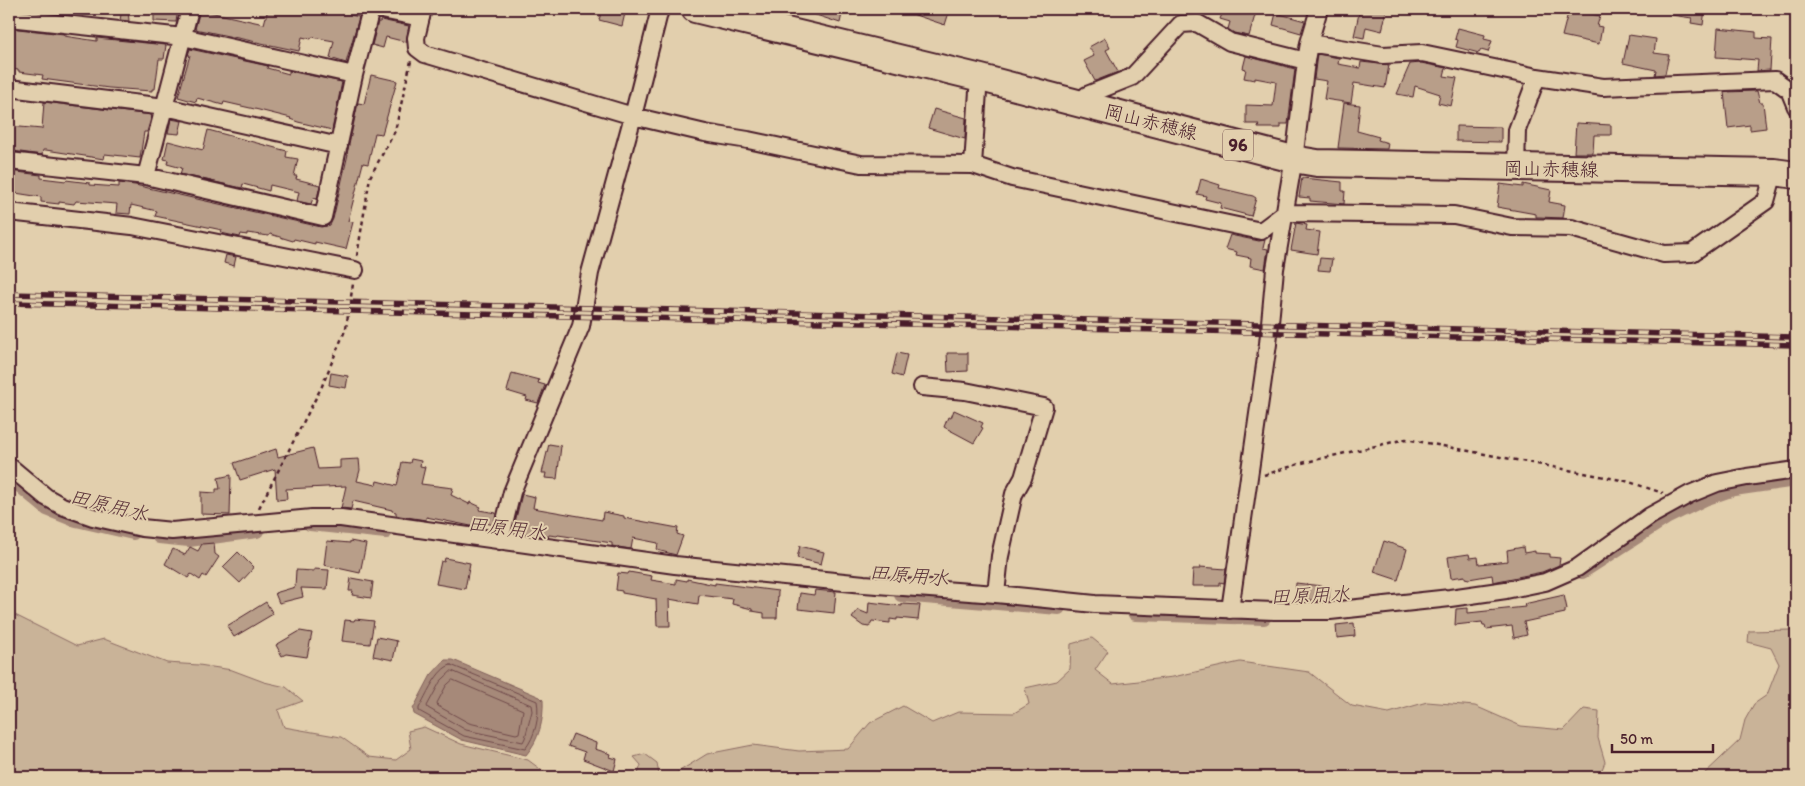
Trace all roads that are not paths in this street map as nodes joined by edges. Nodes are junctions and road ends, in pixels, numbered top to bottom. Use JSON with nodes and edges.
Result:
{"nodes":[{"id":1,"x":190,"y":9,"type":"edge"},
{"id":2,"x":371,"y":9,"type":"edge"},
{"id":3,"x":377,"y":9,"type":"edge"},
{"id":4,"x":660,"y":9,"type":"edge"},
{"id":5,"x":695,"y":9,"type":"edge"},
{"id":6,"x":1319,"y":9,"type":"edge"},
{"id":7,"x":422,"y":14,"type":"edge"},
{"id":8,"x":9,"y":18,"type":"edge"},
{"id":9,"x":183,"y":36,"type":"junction"},
{"id":10,"x":1309,"y":42,"type":"junction"},
{"id":11,"x":1306,"y":61,"type":"junction"},
{"id":12,"x":354,"y":75,"type":"junction"},
{"id":13,"x":1537,"y":77,"type":"junction"},
{"id":14,"x":981,"y":78,"type":"junction"},
{"id":15,"x":9,"y":88,"type":"edge"},
{"id":16,"x":1080,"y":104,"type":"junction"},
{"id":17,"x":165,"y":107,"type":"junction"},
{"id":18,"x":1796,"y":107,"type":"edge"},
{"id":19,"x":633,"y":116,"type":"junction"},
{"id":20,"x":339,"y":146,"type":"junction"},
{"id":21,"x":1293,"y":159,"type":"junction"},
{"id":22,"x":9,"y":161,"type":"edge"},
{"id":23,"x":973,"y":165,"type":"junction"},
{"id":24,"x":1516,"y":168,"type":"junction"},
{"id":25,"x":1785,"y":173,"type":"edge"},
{"id":26,"x":146,"y":176,"type":"junction"},
{"id":27,"x":9,"y":212,"type":"edge"},
{"id":28,"x":1286,"y":213,"type":"junction"},
{"id":29,"x":355,"y":270,"type":"road end"},
{"id":30,"x":922,"y":387,"type":"dead end"},
{"id":31,"x":9,"y":466,"type":"edge"},
{"id":32,"x":1796,"y":470,"type":"edge"},
{"id":33,"x":500,"y":541,"type":"junction"},
{"id":34,"x":996,"y":594,"type":"junction"},
{"id":35,"x":1230,"y":610,"type":"junction"}],
"edges":[{"from":1,"to":9,"type":"street"},
{"from":2,"to":12,"type":"street"},
{"from":3,"to":7,"type":"street"},
{"from":4,"to":19,"type":"street"},
{"from":5,"to":14,"type":"main road","name":"岡山赤穂線","number":"96"},
{"from":6,"to":10,"type":"street"},
{"from":7,"to":19,"type":"street"},
{"from":8,"to":9,"type":"street"},
{"from":9,"to":12,"type":"street"},
{"from":9,"to":17,"type":"street"},
{"from":10,"to":11,"type":"street"},
{"from":10,"to":13,"type":"street"},
{"from":11,"to":16,"type":"street"},
{"from":11,"to":21,"type":"street"},
{"from":12,"to":20,"type":"street"},
{"from":13,"to":18,"type":"street"},
{"from":13,"to":24,"type":"street"},
{"from":14,"to":16,"type":"main road","name":"岡山赤穂線","number":"96"},
{"from":14,"to":23,"type":"street"},
{"from":15,"to":17,"type":"street"},
{"from":16,"to":21,"type":"main road","name":"岡山赤穂線","number":"96"},
{"from":17,"to":20,"type":"street"},
{"from":17,"to":26,"type":"street"},
{"from":19,"to":23,"type":"street"},
{"from":19,"to":33,"type":"street"},
{"from":20,"to":26,"type":"street"},
{"from":21,"to":24,"type":"main road","name":"岡山赤穂線","number":"96"},
{"from":21,"to":28,"type":"street"},
{"from":22,"to":26,"type":"street"},
{"from":23,"to":28,"type":"street"},
{"from":24,"to":25,"type":"main road","name":"岡山赤穂線","number":"96"},
{"from":25,"to":28,"type":"street"},
{"from":27,"to":29,"type":"street"},
{"from":28,"to":35,"type":"street"},
{"from":30,"to":34,"type":"street"},
{"from":31,"to":33,"type":"street"},
{"from":32,"to":35,"type":"street"},
{"from":33,"to":34,"type":"street"},
{"from":34,"to":35,"type":"street"}]}
